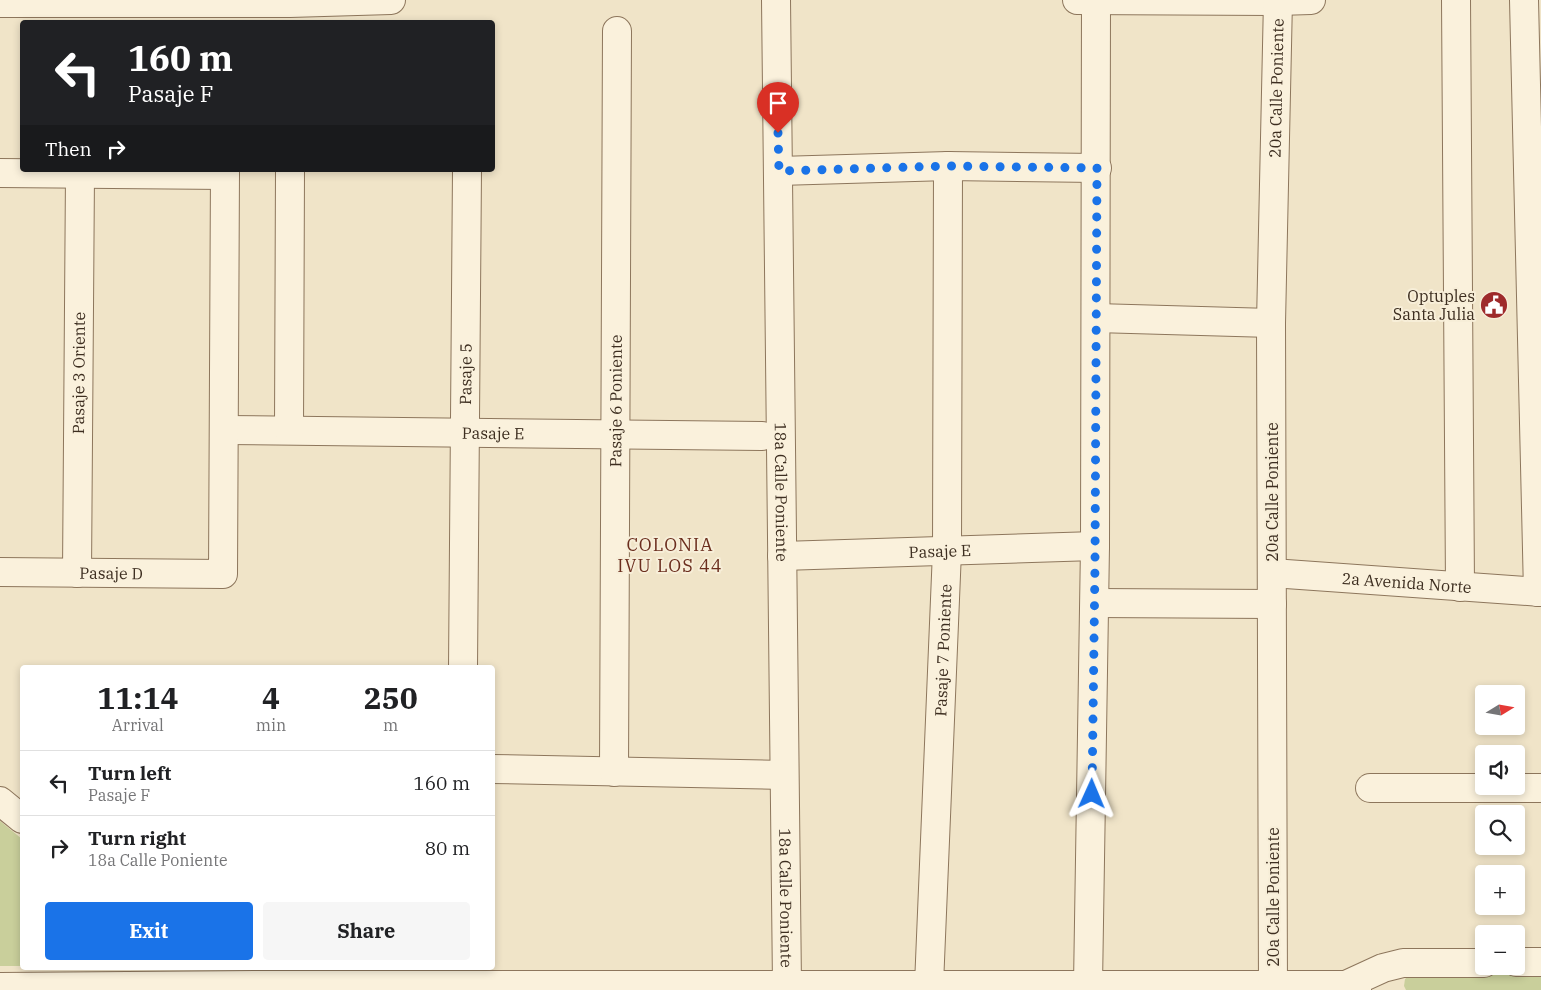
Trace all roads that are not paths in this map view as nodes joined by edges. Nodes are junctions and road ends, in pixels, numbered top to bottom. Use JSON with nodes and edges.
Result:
{"nodes":[{"id":1,"x":391,"y":0,"type":"edge"},
{"id":2,"x":776,"y":0,"type":"edge"},
{"id":3,"x":1077,"y":0,"type":"edge"},
{"id":4,"x":1096,"y":0,"type":"edge"},
{"id":5,"x":1310,"y":0,"type":"edge"},
{"id":6,"x":1456,"y":0,"type":"edge"},
{"id":7,"x":1524,"y":0,"type":"edge"},
{"id":8,"x":1278,"y":1,"type":"edge"},
{"id":9,"x":1541,"y":1,"type":"edge"},
{"id":10,"x":0,"y":3,"type":"edge"},
{"id":11,"x":290,"y":13,"type":"edge"},
{"id":12,"x":617,"y":30,"type":"dead end"},
{"id":13,"x":948,"y":166,"type":"junction"},
{"id":14,"x":1097,"y":168,"type":"junction"},
{"id":15,"x":779,"y":171,"type":"junction"},
{"id":16,"x":290,"y":172,"type":"edge"},
{"id":17,"x":467,"y":172,"type":"edge"},
{"id":18,"x":0,"y":173,"type":"edge"},
{"id":19,"x":224,"y":173,"type":"edge"},
{"id":20,"x":80,"y":174,"type":"junction"},
{"id":21,"x":1096,"y":318,"type":"junction"},
{"id":22,"x":1271,"y":323,"type":"junction"},
{"id":23,"x":224,"y":430,"type":"junction"},
{"id":24,"x":289,"y":430,"type":"junction"},
{"id":25,"x":465,"y":432,"type":"junction"},
{"id":26,"x":615,"y":434,"type":"junction"},
{"id":27,"x":762,"y":436,"type":"dead end"},
{"id":28,"x":1095,"y":546,"type":"junction"},
{"id":29,"x":947,"y":551,"type":"junction"},
{"id":30,"x":782,"y":556,"type":"junction"},
{"id":31,"x":0,"y":572,"type":"edge"},
{"id":32,"x":77,"y":573,"type":"junction"},
{"id":33,"x":1272,"y":573,"type":"junction"},
{"id":34,"x":1460,"y":587,"type":"junction"},
{"id":35,"x":1539,"y":592,"type":"edge"},
{"id":36,"x":1095,"y":603,"type":"junction"},
{"id":37,"x":1272,"y":604,"type":"junction"},
{"id":38,"x":463,"y":665,"type":"edge"},
{"id":39,"x":495,"y":769,"type":"edge"},
{"id":40,"x":614,"y":772,"type":"junction"},
{"id":41,"x":784,"y":775,"type":"junction"},
{"id":42,"x":1370,"y":788,"type":"dead end"},
{"id":43,"x":1541,"y":788,"type":"edge"},
{"id":44,"x":0,"y":801,"type":"edge"},
{"id":45,"x":20,"y":817,"type":"edge"},
{"id":46,"x":1525,"y":962,"type":"edge"},
{"id":47,"x":1541,"y":962,"type":"edge"},
{"id":48,"x":1475,"y":963,"type":"edge"},
{"id":49,"x":229,"y":970,"type":"edge"},
{"id":50,"x":255,"y":985,"type":"junction"},
{"id":51,"x":787,"y":985,"type":"junction"},
{"id":52,"x":929,"y":985,"type":"junction"},
{"id":53,"x":1088,"y":985,"type":"junction"},
{"id":54,"x":0,"y":986,"type":"edge"},
{"id":55,"x":381,"y":987,"type":"edge"},
{"id":56,"x":1273,"y":987,"type":"edge"},
{"id":57,"x":1351,"y":988,"type":"edge"}],
"edges":[{"from":1,"to":11,"type":"street"},
{"from":2,"to":15,"type":"street","name":"18a Calle Poniente"},
{"from":3,"to":4,"type":"street"},
{"from":4,"to":8,"type":"street"},
{"from":4,"to":14,"type":"street"},
{"from":5,"to":8,"type":"street"},
{"from":6,"to":34,"type":"street"},
{"from":7,"to":9,"type":"street"},
{"from":7,"to":35,"type":"street"},
{"from":8,"to":22,"type":"street","name":"20a Calle Poniente"},
{"from":10,"to":11,"type":"street"},
{"from":12,"to":26,"type":"street","name":"Pasaje 6 Poniente"},
{"from":13,"to":14,"type":"street"},
{"from":13,"to":15,"type":"street"},
{"from":13,"to":29,"type":"street","name":"Pasaje 7 Poniente"},
{"from":14,"to":21,"type":"street"},
{"from":15,"to":30,"type":"street","name":"18a Calle Poniente"},
{"from":16,"to":24,"type":"street"},
{"from":17,"to":25,"type":"street","name":"Pasaje 5"},
{"from":18,"to":20,"type":"street"},
{"from":19,"to":20,"type":"street"},
{"from":19,"to":23,"type":"street"},
{"from":20,"to":32,"type":"street","name":"Pasaje 3 Oriente"},
{"from":21,"to":22,"type":"street"},
{"from":21,"to":28,"type":"street"},
{"from":22,"to":33,"type":"street","name":"20a Calle Poniente"},
{"from":23,"to":24,"type":"street","name":"Pasaje E"},
{"from":23,"to":32,"type":"street","name":"Pasaje D"},
{"from":24,"to":25,"type":"street","name":"Pasaje E"},
{"from":25,"to":26,"type":"street","name":"Pasaje E"},
{"from":25,"to":38,"type":"street","name":"Pasaje 5"},
{"from":26,"to":27,"type":"street","name":"Pasaje E"},
{"from":26,"to":40,"type":"street","name":"Pasaje 6 Poniente"},
{"from":28,"to":29,"type":"street","name":"Pasaje E"},
{"from":28,"to":36,"type":"street"},
{"from":29,"to":30,"type":"street","name":"Pasaje E"},
{"from":29,"to":52,"type":"street","name":"Pasaje 7 Poniente"},
{"from":30,"to":41,"type":"street","name":"18a Calle Poniente"},
{"from":31,"to":32,"type":"street","name":"Pasaje D"},
{"from":33,"to":34,"type":"street","name":"2a Avenida Norte"},
{"from":33,"to":37,"type":"street","name":"20a Calle Poniente"},
{"from":34,"to":35,"type":"street","name":"2a Avenida Norte"},
{"from":36,"to":37,"type":"street"},
{"from":36,"to":53,"type":"street"},
{"from":37,"to":56,"type":"street","name":"20a Calle Poniente"},
{"from":39,"to":40,"type":"street"},
{"from":40,"to":41,"type":"street"},
{"from":41,"to":51,"type":"street","name":"18a Calle Poniente"},
{"from":42,"to":43,"type":"street"},
{"from":44,"to":45,"type":"street"},
{"from":46,"to":47,"type":"street"},
{"from":48,"to":57,"type":"street"},
{"from":49,"to":50,"type":"street"},
{"from":50,"to":54,"type":"street"},
{"from":50,"to":55,"type":"street"},
{"from":51,"to":52,"type":"street"},
{"from":51,"to":55,"type":"street"},
{"from":52,"to":53,"type":"street"},
{"from":53,"to":56,"type":"street"},
{"from":56,"to":57,"type":"street"}]}
